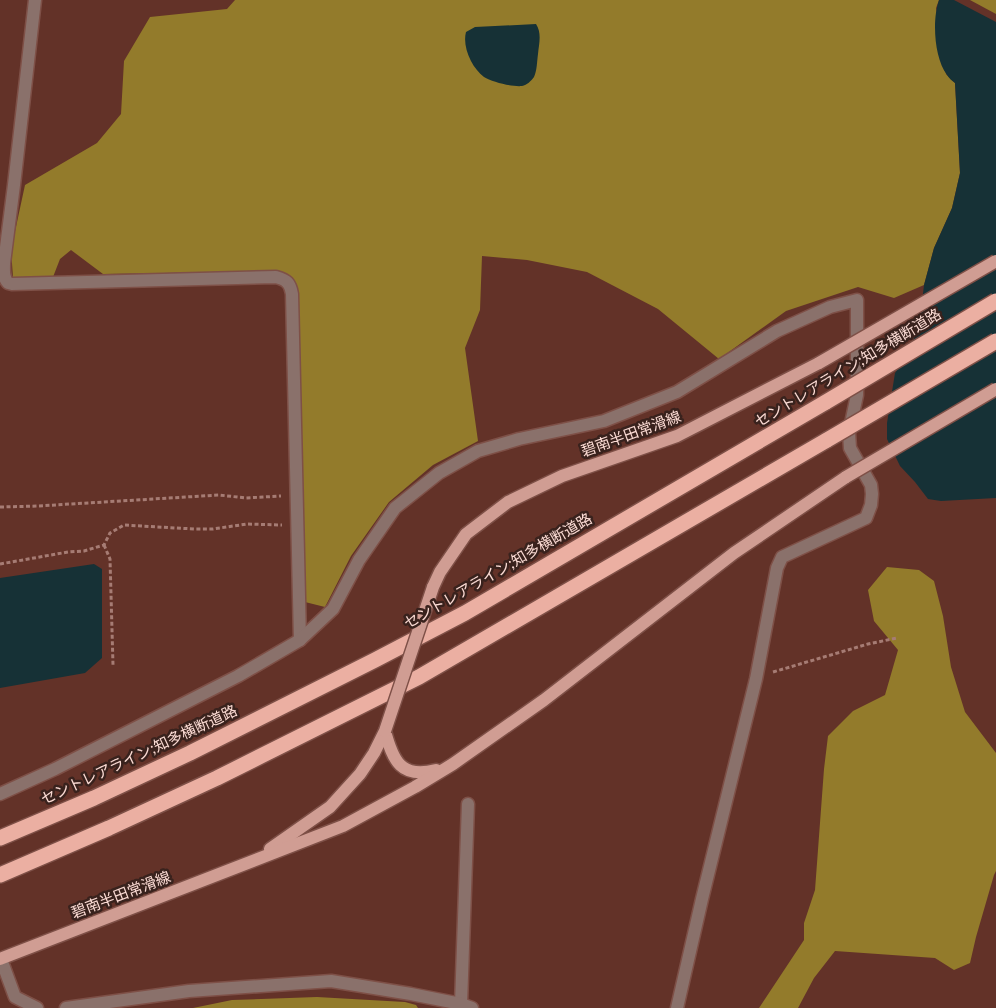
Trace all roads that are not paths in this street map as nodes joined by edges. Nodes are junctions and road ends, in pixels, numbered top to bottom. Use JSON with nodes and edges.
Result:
{"nodes":[{"id":1,"x":35,"y":0,"type":"edge"},
{"id":2,"x":996,"y":261,"type":"edge"},
{"id":3,"x":996,"y":301,"type":"edge"},
{"id":4,"x":996,"y":341,"type":"edge"},
{"id":5,"x":996,"y":389,"type":"edge"},
{"id":6,"x":300,"y":640,"type":"junction"},
{"id":7,"x":385,"y":732,"type":"junction"},
{"id":8,"x":453,"y":764,"type":"junction"},
{"id":9,"x":0,"y":794,"type":"edge"},
{"id":10,"x":468,"y":804,"type":"dead end"},
{"id":11,"x":0,"y":838,"type":"edge"},
{"id":12,"x":254,"y":860,"type":"junction"},
{"id":13,"x":0,"y":875,"type":"edge"},
{"id":14,"x":0,"y":959,"type":"edge"},
{"id":15,"x":467,"y":1006,"type":"edge"},
{"id":16,"x":37,"y":1008,"type":"edge"},
{"id":17,"x":66,"y":1008,"type":"edge"},
{"id":18,"x":678,"y":1008,"type":"edge"}],
"edges":[{"from":1,"to":6,"type":"street"},
{"from":2,"to":7,"type":"main road","name":"碧南半田常滑線","bridge":true},
{"from":3,"to":11,"type":"highway","name":"セントレアライン;知多横断道路","bridge":true},
{"from":4,"to":13,"type":"highway","bridge":true},
{"from":5,"to":8,"type":"main road","name":"碧南半田常滑線","bridge":true},
{"from":6,"to":9,"type":"street"},
{"from":6,"to":18,"type":"street"},
{"from":7,"to":8,"type":"main road","name":"碧南半田常滑線"},
{"from":7,"to":12,"type":"main road","name":"碧南半田常滑線"},
{"from":8,"to":12,"type":"main road","name":"碧南半田常滑線"},
{"from":10,"to":15,"type":"street"},
{"from":12,"to":14,"type":"main road","name":"碧南半田常滑線"},
{"from":14,"to":16,"type":"street"},
{"from":15,"to":17,"type":"street"}]}
